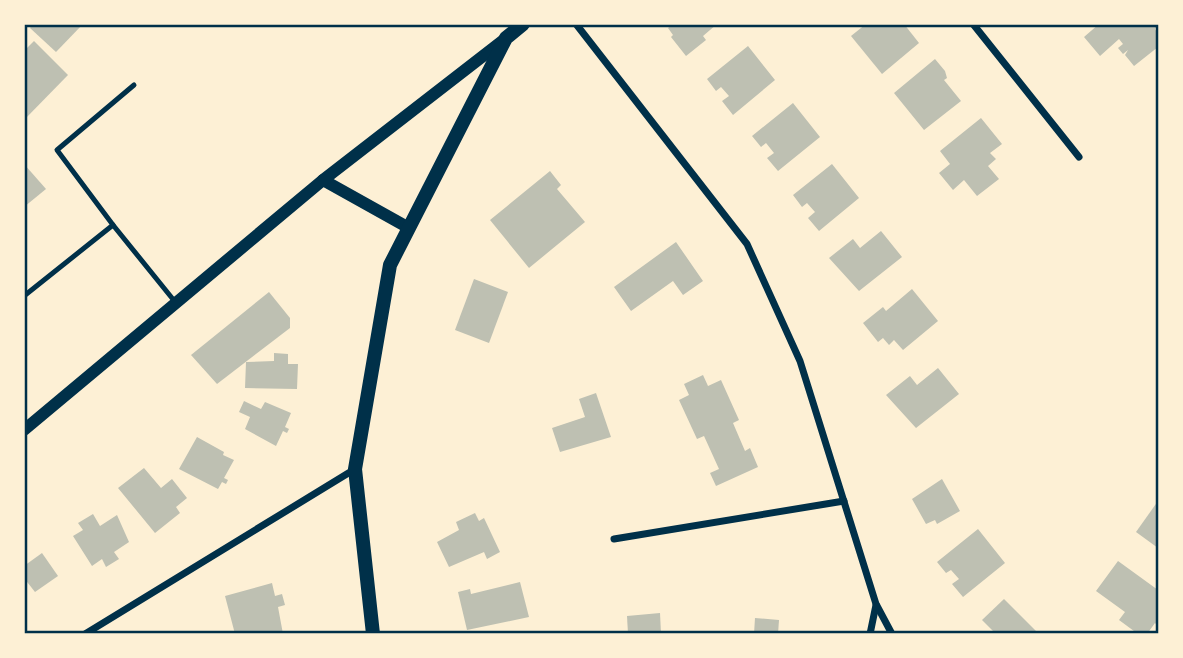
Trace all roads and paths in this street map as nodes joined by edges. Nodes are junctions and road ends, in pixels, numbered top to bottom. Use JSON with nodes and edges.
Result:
{"nodes":[{"id":1,"x":523,"y":24,"type":"edge"},
{"id":2,"x":576,"y":24,"type":"edge"},
{"id":3,"x":973,"y":24,"type":"edge"},
{"id":4,"x":506,"y":38,"type":"junction"},
{"id":5,"x":134,"y":85,"type":"dead end"},
{"id":6,"x":1079,"y":157,"type":"dead end"},
{"id":7,"x":323,"y":180,"type":"junction"},
{"id":8,"x":113,"y":225,"type":"junction"},
{"id":9,"x":409,"y":228,"type":"junction"},
{"id":10,"x":24,"y":296,"type":"edge"},
{"id":11,"x":176,"y":303,"type":"junction"},
{"id":12,"x":24,"y":430,"type":"edge"},
{"id":13,"x":355,"y":469,"type":"junction"},
{"id":14,"x":844,"y":501,"type":"junction"},
{"id":15,"x":614,"y":538,"type":"dead end"},
{"id":16,"x":876,"y":604,"type":"junction"},
{"id":17,"x":85,"y":634,"type":"edge"},
{"id":18,"x":373,"y":634,"type":"edge"},
{"id":19,"x":870,"y":634,"type":"edge"},
{"id":20,"x":892,"y":634,"type":"edge"}],
"edges":[{"from":1,"to":4,"type":"main road"},
{"from":2,"to":14,"type":"street"},
{"from":3,"to":6,"type":"street"},
{"from":4,"to":7,"type":"street"},
{"from":4,"to":9,"type":"main road"},
{"from":5,"to":8,"type":"lane"},
{"from":7,"to":9,"type":"street"},
{"from":7,"to":11,"type":"street"},
{"from":8,"to":10,"type":"lane"},
{"from":8,"to":11,"type":"lane"},
{"from":9,"to":13,"type":"main road"},
{"from":11,"to":12,"type":"street"},
{"from":13,"to":17,"type":"street"},
{"from":13,"to":18,"type":"main road"},
{"from":14,"to":15,"type":"street"},
{"from":14,"to":16,"type":"street"},
{"from":16,"to":19,"type":"street"},
{"from":16,"to":20,"type":"street"}]}
